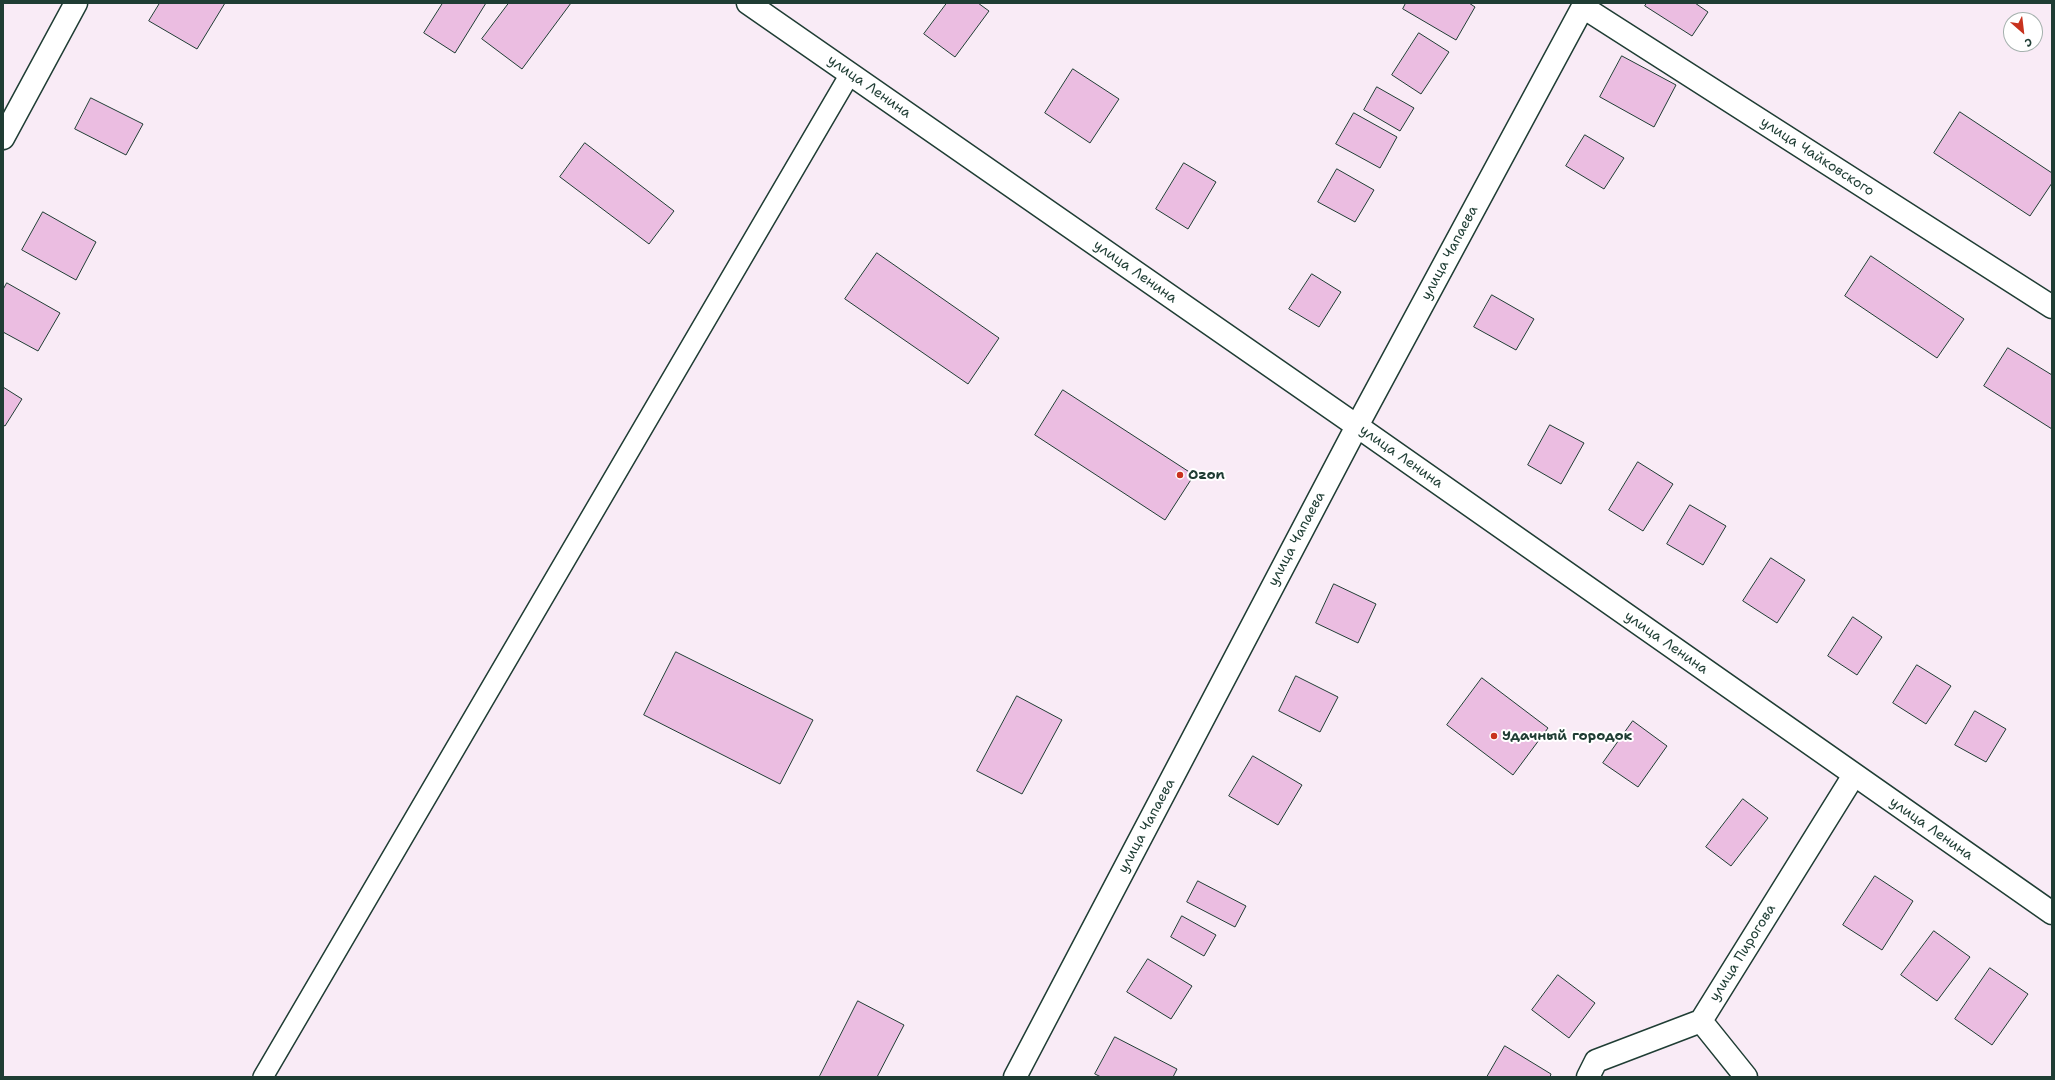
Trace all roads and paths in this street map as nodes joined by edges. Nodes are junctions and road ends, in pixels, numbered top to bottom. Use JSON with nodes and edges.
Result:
{"nodes":[{"id":1,"x":76,"y":3,"type":"edge"},
{"id":2,"x":748,"y":3,"type":"edge"},
{"id":3,"x":1584,"y":5,"type":"edge"},
{"id":4,"x":850,"y":74,"type":"junction"},
{"id":5,"x":3,"y":138,"type":"edge"},
{"id":6,"x":2052,"y":307,"type":"edge"},
{"id":7,"x":1357,"y":426,"type":"junction"},
{"id":8,"x":1854,"y":775,"type":"junction"},
{"id":9,"x":2052,"y":913,"type":"edge"},
{"id":10,"x":1701,"y":1021,"type":"junction"},
{"id":11,"x":263,"y":1077,"type":"edge"},
{"id":12,"x":1015,"y":1077,"type":"edge"},
{"id":13,"x":1588,"y":1077,"type":"edge"},
{"id":14,"x":1746,"y":1077,"type":"edge"}],
"edges":[{"from":1,"to":5,"type":"street"},
{"from":2,"to":4,"type":"street","name":"улица Ленина"},
{"from":3,"to":6,"type":"street","name":"улица Чайковского"},
{"from":3,"to":7,"type":"street","name":"улица Чапаева"},
{"from":4,"to":7,"type":"street","name":"улица Ленина"},
{"from":4,"to":11,"type":"lane"},
{"from":7,"to":8,"type":"street","name":"улица Ленина"},
{"from":7,"to":12,"type":"street","name":"улица Чапаева"},
{"from":8,"to":9,"type":"street","name":"улица Ленина"},
{"from":8,"to":10,"type":"street","name":"улица Пирогова"},
{"from":10,"to":13,"type":"street"},
{"from":10,"to":14,"type":"street"}]}
